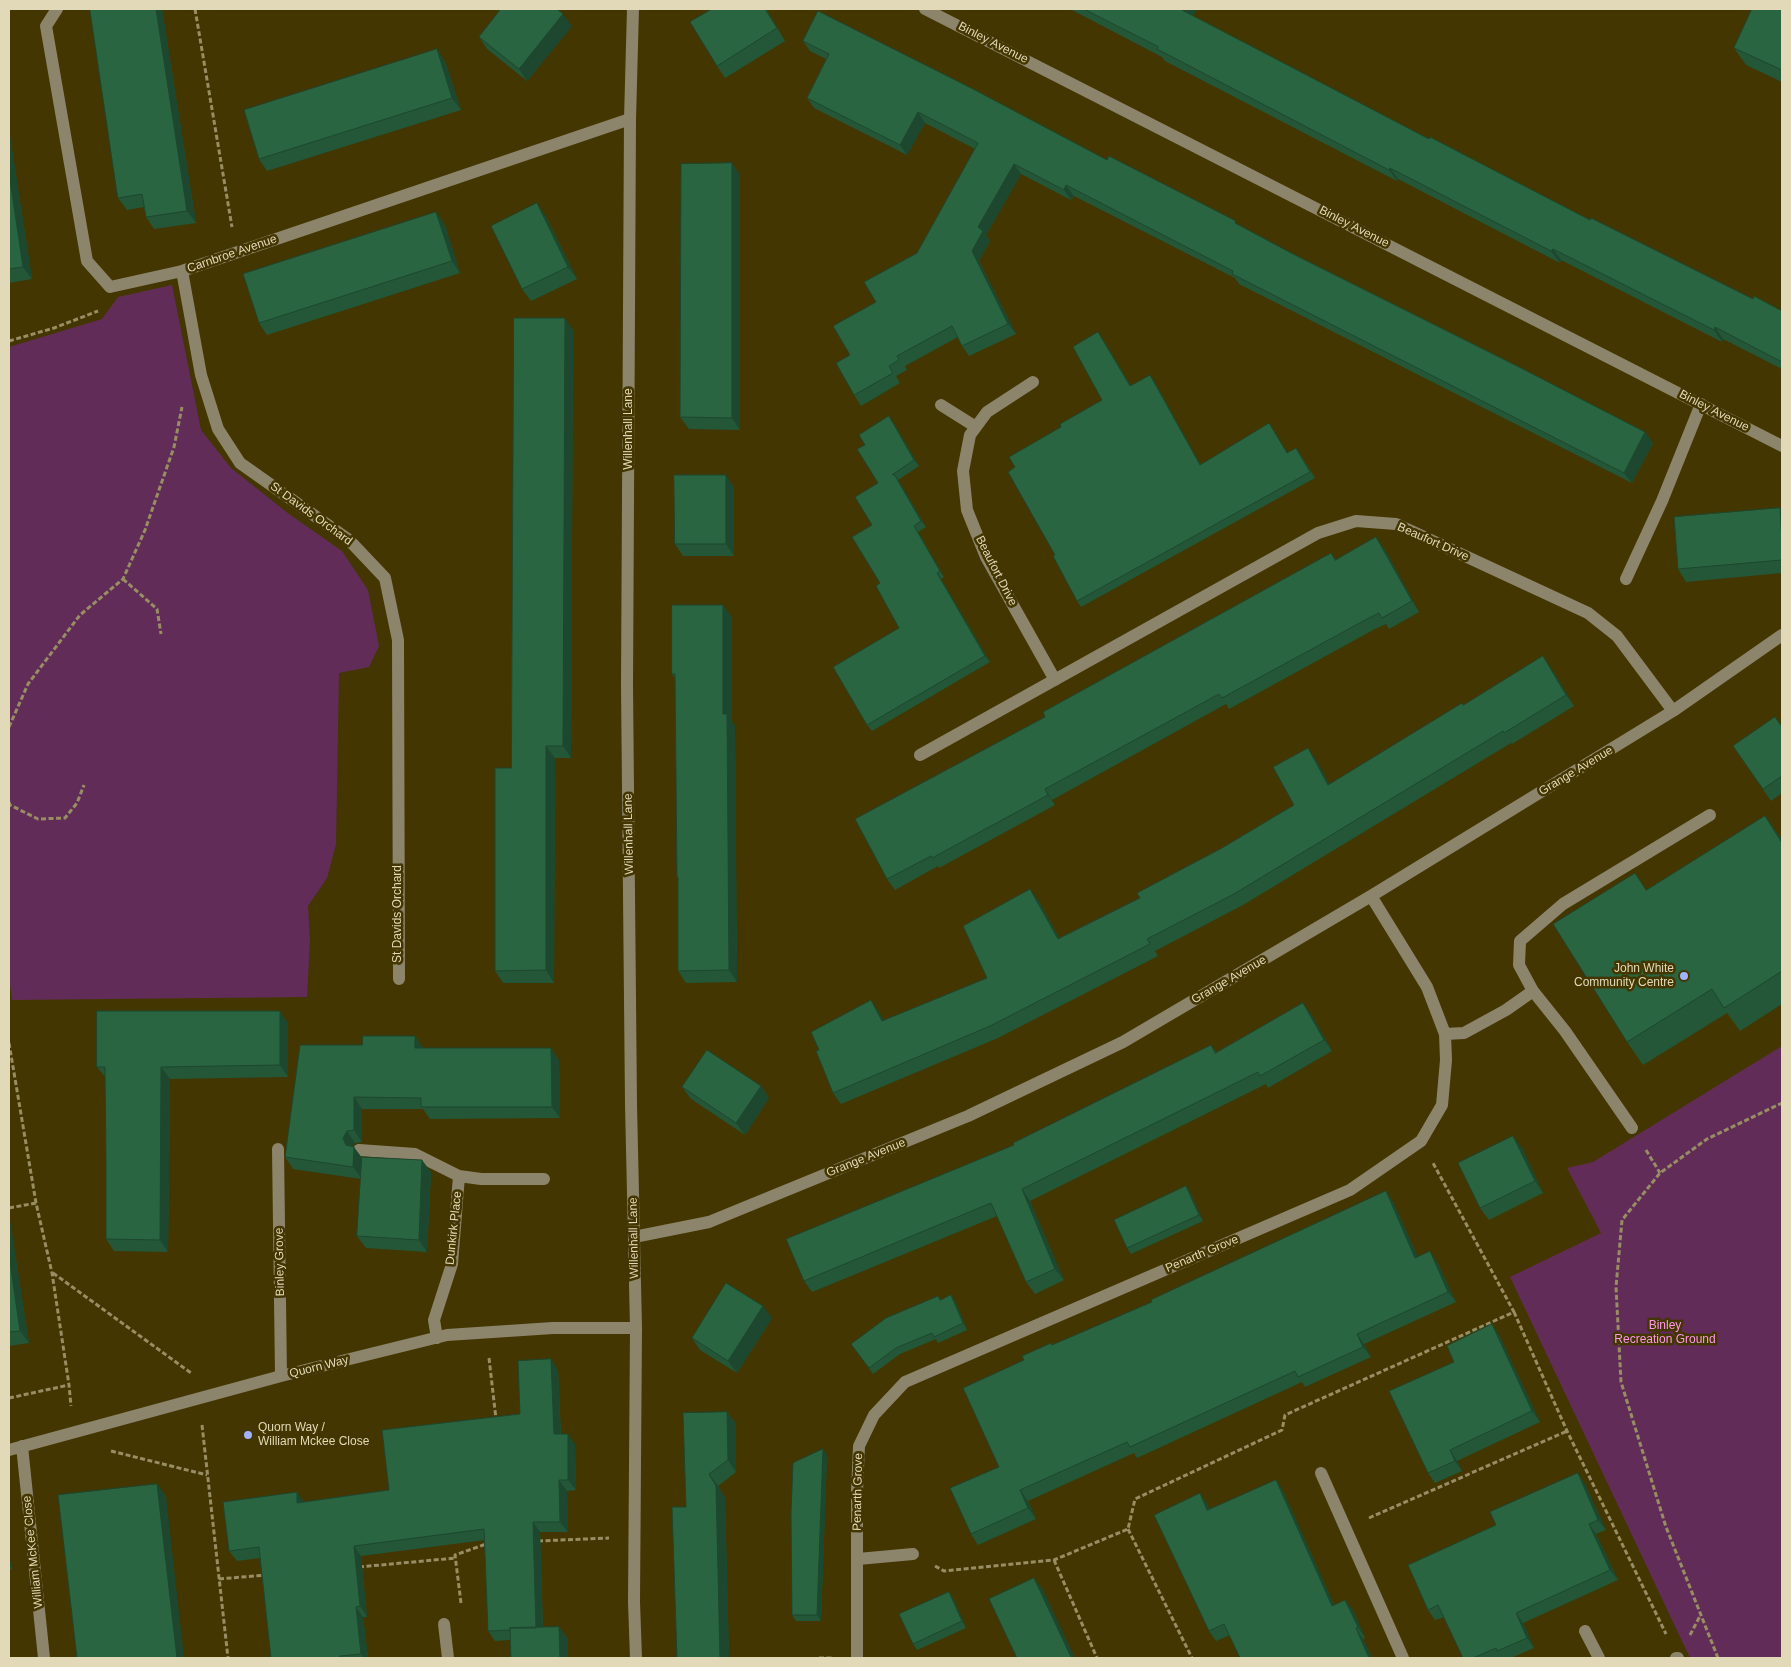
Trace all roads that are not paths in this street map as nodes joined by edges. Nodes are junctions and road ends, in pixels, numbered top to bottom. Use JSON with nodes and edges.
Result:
{"nodes":[{"id":1,"x":57,"y":9,"type":"edge"},
{"id":2,"x":633,"y":9,"type":"edge"},
{"id":3,"x":924,"y":9,"type":"edge"},
{"id":4,"x":630,"y":119,"type":"junction"},
{"id":5,"x":182,"y":272,"type":"junction"},
{"id":6,"x":1034,"y":382,"type":"dead end"},
{"id":7,"x":1702,"y":404,"type":"junction"},
{"id":8,"x":941,"y":405,"type":"dead end"},
{"id":9,"x":976,"y":427,"type":"junction"},
{"id":10,"x":1782,"y":446,"type":"edge"},
{"id":11,"x":1626,"y":579,"type":"dead end"},
{"id":12,"x":1782,"y":635,"type":"edge"},
{"id":13,"x":1055,"y":680,"type":"junction"},
{"id":14,"x":1673,"y":712,"type":"junction"},
{"id":15,"x":920,"y":755,"type":"dead end"},
{"id":16,"x":1710,"y":815,"type":"dead end"},
{"id":17,"x":1371,"y":896,"type":"junction"},
{"id":18,"x":398,"y":979,"type":"dead end"},
{"id":19,"x":1533,"y":991,"type":"junction"},
{"id":20,"x":1445,"y":1034,"type":"junction"},
{"id":21,"x":1632,"y":1128,"type":"dead end"},
{"id":22,"x":278,"y":1149,"type":"dead end"},
{"id":23,"x":359,"y":1150,"type":"dead end"},
{"id":24,"x":459,"y":1176,"type":"junction"},
{"id":25,"x":544,"y":1179,"type":"dead end"},
{"id":26,"x":634,"y":1237,"type":"junction"},
{"id":27,"x":636,"y":1328,"type":"junction"},
{"id":28,"x":437,"y":1338,"type":"junction"},
{"id":29,"x":282,"y":1376,"type":"junction"},
{"id":30,"x":22,"y":1446,"type":"junction"},
{"id":31,"x":9,"y":1450,"type":"edge"},
{"id":32,"x":1321,"y":1473,"type":"dead end"},
{"id":33,"x":913,"y":1554,"type":"road end"},
{"id":34,"x":858,"y":1559,"type":"junction"},
{"id":35,"x":444,"y":1624,"type":"road end"},
{"id":36,"x":1585,"y":1631,"type":"dead end"},
{"id":37,"x":44,"y":1658,"type":"edge"},
{"id":38,"x":448,"y":1658,"type":"edge"},
{"id":39,"x":636,"y":1658,"type":"edge"},
{"id":40,"x":857,"y":1658,"type":"edge"},
{"id":41,"x":1403,"y":1658,"type":"edge"},
{"id":42,"x":1599,"y":1658,"type":"edge"}],
"edges":[{"from":1,"to":5,"type":"street","name":"Carnbroe Avenue"},
{"from":2,"to":4,"type":"street","name":"Willenhall Lane"},
{"from":3,"to":7,"type":"street","name":"Binley Avenue"},
{"from":4,"to":5,"type":"street","name":"Carnbroe Avenue"},
{"from":4,"to":26,"type":"street","name":"Willenhall Lane"},
{"from":5,"to":18,"type":"street","name":"St Davids Orchard"},
{"from":6,"to":9,"type":"street","name":"Beaufort Drive"},
{"from":7,"to":10,"type":"street","name":"Binley Avenue"},
{"from":7,"to":11,"type":"street"},
{"from":8,"to":9,"type":"street"},
{"from":9,"to":13,"type":"street","name":"Beaufort Drive"},
{"from":12,"to":14,"type":"street","name":"Grange Avenue"},
{"from":13,"to":14,"type":"street","name":"Beaufort Drive"},
{"from":13,"to":15,"type":"street","name":"Beaufort Drive"},
{"from":14,"to":17,"type":"street","name":"Grange Avenue"},
{"from":16,"to":19,"type":"street"},
{"from":17,"to":20,"type":"street","name":"Penarth Grove"},
{"from":17,"to":26,"type":"street","name":"Grange Avenue"},
{"from":19,"to":20,"type":"street"},
{"from":19,"to":21,"type":"street"},
{"from":20,"to":34,"type":"street","name":"Penarth Grove"},
{"from":22,"to":29,"type":"street","name":"Binley Grove"},
{"from":23,"to":24,"type":"street","name":"Dunkirk Place"},
{"from":24,"to":25,"type":"street","name":"Dunkirk Place"},
{"from":24,"to":28,"type":"street","name":"Dunkirk Place"},
{"from":26,"to":27,"type":"street","name":"Willenhall Lane"},
{"from":27,"to":28,"type":"street","name":"Quorn Way"},
{"from":27,"to":39,"type":"street","name":"Willenhall Lane"},
{"from":28,"to":29,"type":"street","name":"Quorn Way"},
{"from":29,"to":30,"type":"street","name":"Quorn Way"},
{"from":30,"to":31,"type":"street","name":"Quorn Way"},
{"from":30,"to":37,"type":"street","name":"William McKee Close"},
{"from":32,"to":41,"type":"street"},
{"from":33,"to":34,"type":"street"},
{"from":34,"to":40,"type":"street","name":"Penarth Grove"},
{"from":35,"to":38,"type":"street"},
{"from":36,"to":42,"type":"street"}]}
